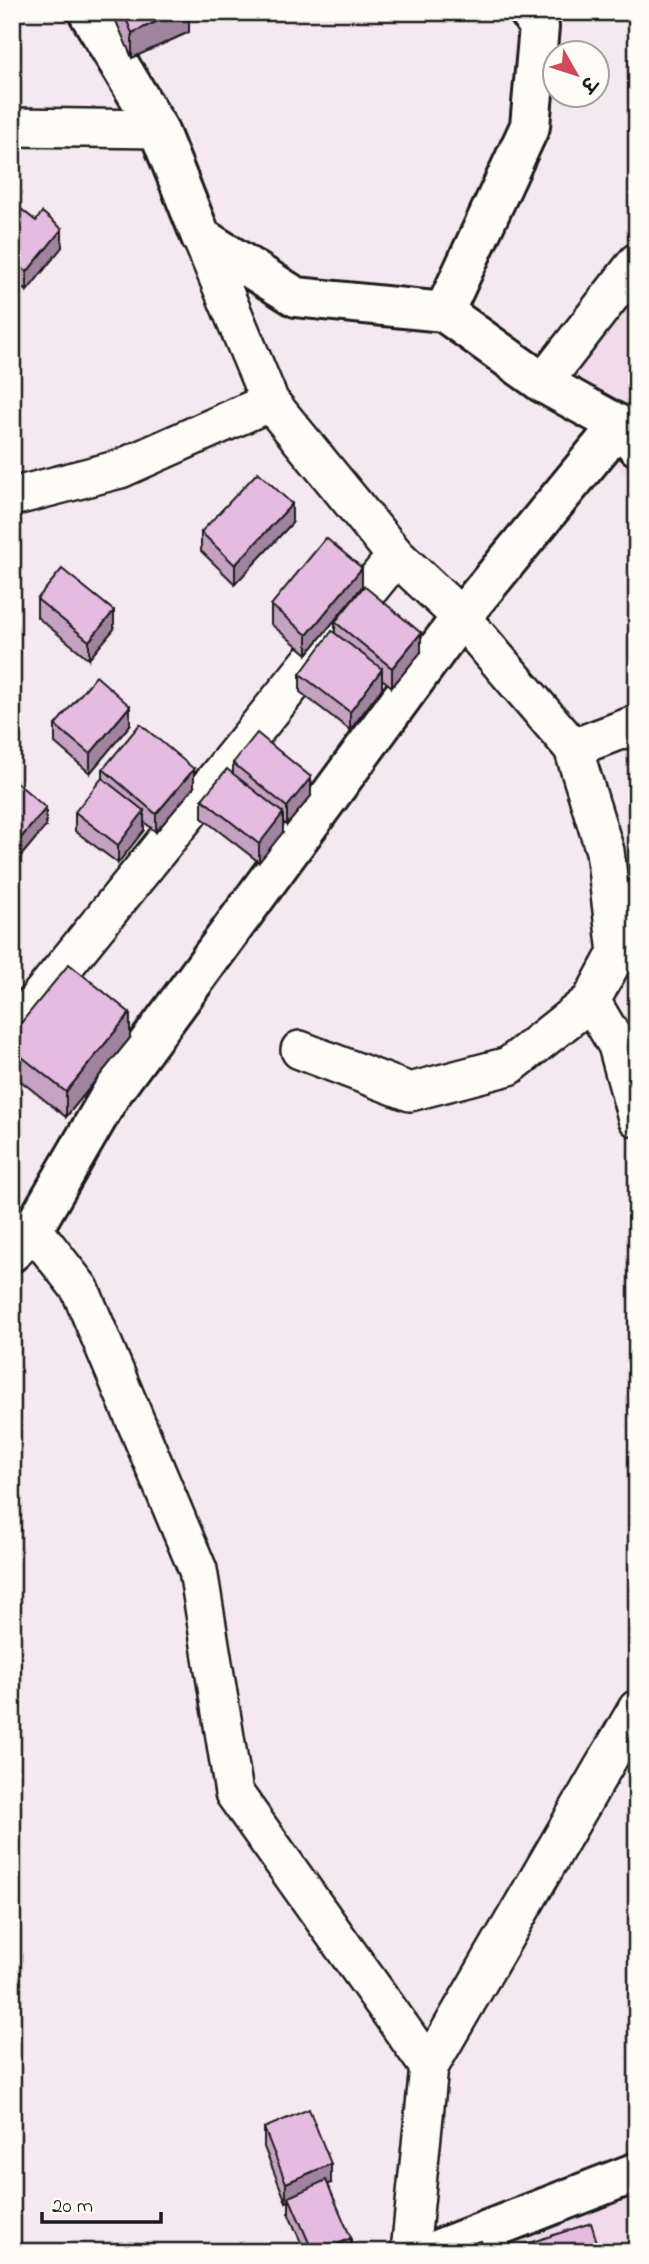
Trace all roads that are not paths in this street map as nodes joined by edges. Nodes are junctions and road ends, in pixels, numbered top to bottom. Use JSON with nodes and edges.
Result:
{"nodes":[{"id":1,"x":88,"y":12,"type":"edge"},
{"id":2,"x":529,"y":12,"type":"edge"},
{"id":3,"x":12,"y":127,"type":"edge"},
{"id":4,"x":158,"y":129,"type":"junction"},
{"id":5,"x":201,"y":237,"type":"junction"},
{"id":6,"x":637,"y":262,"type":"edge"},
{"id":7,"x":443,"y":312,"type":"junction"},
{"id":8,"x":542,"y":383,"type":"junction"},
{"id":9,"x":270,"y":402,"type":"junction"},
{"id":10,"x":628,"y":435,"type":"edge"},
{"id":11,"x":12,"y":498,"type":"edge"},
{"id":12,"x":396,"y":556,"type":"junction"},
{"id":13,"x":461,"y":617,"type":"junction"},
{"id":14,"x":637,"y":724,"type":"edge"},
{"id":15,"x":573,"y":748,"type":"junction"},
{"id":16,"x":591,"y":1001,"type":"junction"},
{"id":17,"x":12,"y":1031,"type":"edge"},
{"id":18,"x":300,"y":1050,"type":"dead end"},
{"id":19,"x":637,"y":1118,"type":"edge"},
{"id":20,"x":23,"y":1241,"type":"edge"},
{"id":21,"x":637,"y":1709,"type":"edge"},
{"id":22,"x":429,"y":2067,"type":"junction"},
{"id":23,"x":637,"y":2172,"type":"edge"},
{"id":24,"x":410,"y":2252,"type":"edge"},
{"id":25,"x":431,"y":2252,"type":"edge"}],
"edges":[{"from":1,"to":4,"type":"street"},
{"from":2,"to":7,"type":"street"},
{"from":3,"to":4,"type":"street"},
{"from":4,"to":5,"type":"street"},
{"from":5,"to":7,"type":"street"},
{"from":5,"to":9,"type":"street"},
{"from":6,"to":8,"type":"street"},
{"from":7,"to":8,"type":"street"},
{"from":8,"to":10,"type":"street"},
{"from":9,"to":11,"type":"street"},
{"from":9,"to":12,"type":"street"},
{"from":10,"to":13,"type":"street"},
{"from":12,"to":13,"type":"street"},
{"from":12,"to":17,"type":"street"},
{"from":13,"to":15,"type":"street"},
{"from":13,"to":20,"type":"street"},
{"from":14,"to":15,"type":"street"},
{"from":15,"to":16,"type":"street"},
{"from":16,"to":18,"type":"street"},
{"from":16,"to":19,"type":"street"},
{"from":20,"to":22,"type":"street"},
{"from":21,"to":22,"type":"street"},
{"from":22,"to":24,"type":"street"},
{"from":23,"to":25,"type":"street"}]}
